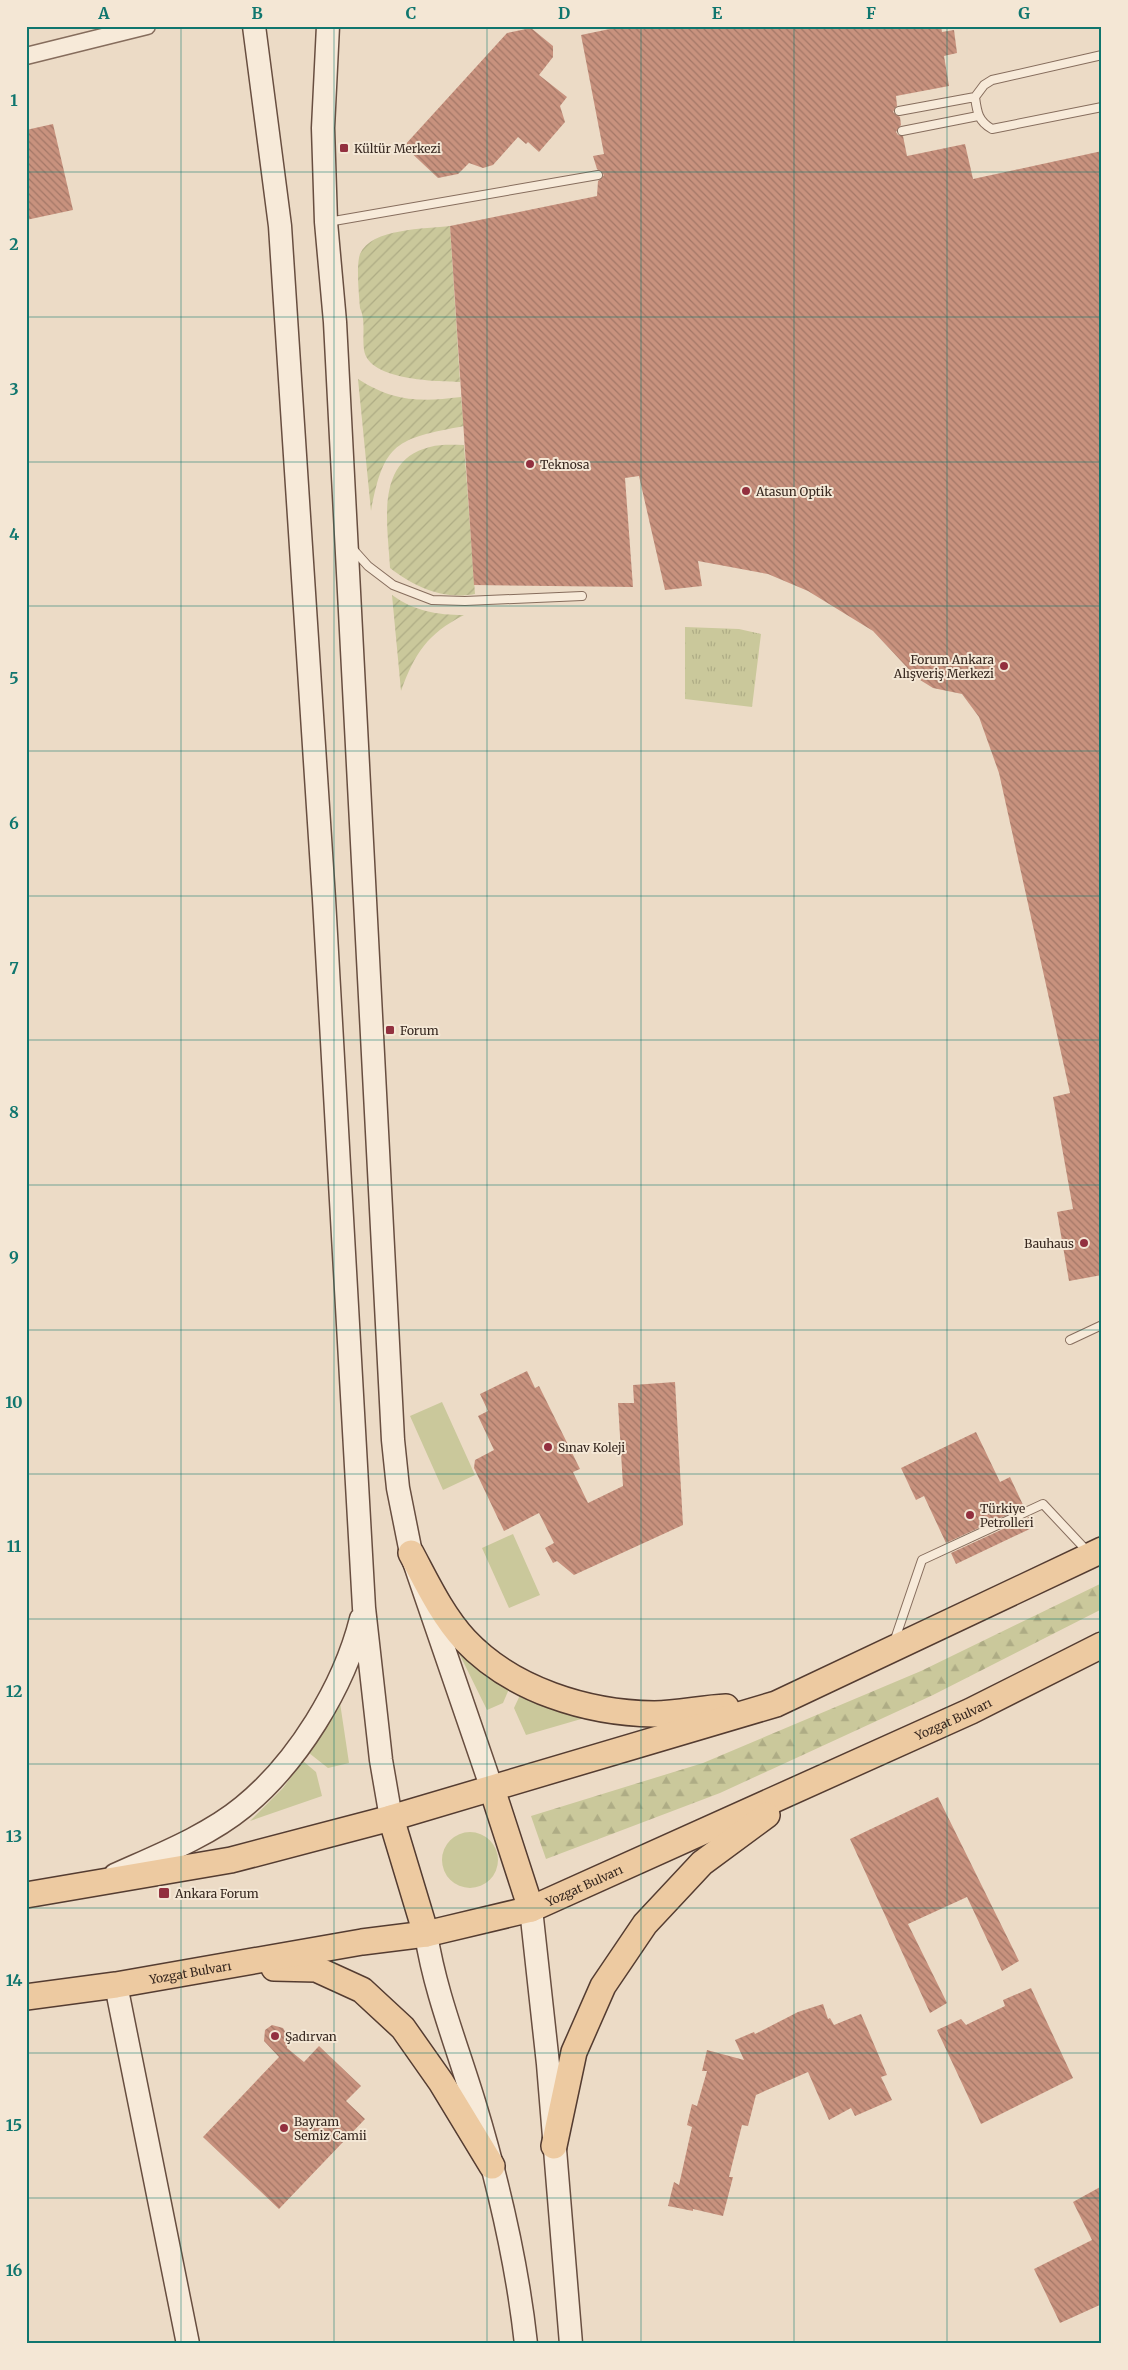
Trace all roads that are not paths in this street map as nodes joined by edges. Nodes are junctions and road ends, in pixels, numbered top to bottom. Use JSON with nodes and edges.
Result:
{"nodes":[{"id":1,"x":147,"y":26,"type":"edge"},
{"id":2,"x":254,"y":26,"type":"edge"},
{"id":3,"x":328,"y":26,"type":"edge"},
{"id":4,"x":26,"y":56,"type":"edge"},
{"id":5,"x":1102,"y":56,"type":"edge"},
{"id":6,"x":975,"y":97,"type":"junction"},
{"id":7,"x":1102,"y":107,"type":"edge"},
{"id":8,"x":898,"y":111,"type":"dead end"},
{"id":9,"x":978,"y":116,"type":"junction"},
{"id":10,"x":902,"y":131,"type":"dead end"},
{"id":11,"x":598,"y":175,"type":"dead end"},
{"id":12,"x":326,"y":222,"type":"junction"},
{"id":13,"x":346,"y":541,"type":"junction"},
{"id":14,"x":582,"y":596,"type":"dead end"},
{"id":15,"x":1102,"y":1325,"type":"edge"},
{"id":16,"x":1070,"y":1340,"type":"dead end"},
{"id":17,"x":1096,"y":1553,"type":"edge"},
{"id":18,"x":411,"y":1554,"type":"junction"},
{"id":19,"x":364,"y":1608,"type":"junction"},
{"id":20,"x":1102,"y":1645,"type":"edge"},
{"id":21,"x":892,"y":1649,"type":"junction"},
{"id":22,"x":776,"y":1704,"type":"junction"},
{"id":23,"x":808,"y":1785,"type":"junction"},
{"id":24,"x":492,"y":1789,"type":"junction"},
{"id":25,"x":391,"y":1818,"type":"junction"},
{"id":26,"x":99,"y":1882,"type":"junction"},
{"id":27,"x":26,"y":1895,"type":"edge"},
{"id":28,"x":531,"y":1909,"type":"junction"},
{"id":29,"x":426,"y":1934,"type":"junction"},
{"id":30,"x":217,"y":1967,"type":"junction"},
{"id":31,"x":116,"y":1985,"type":"junction"},
{"id":32,"x":26,"y":1997,"type":"edge"},
{"id":33,"x":554,"y":2146,"type":"junction"},
{"id":34,"x":492,"y":2166,"type":"junction"},
{"id":35,"x":188,"y":2344,"type":"edge"},
{"id":36,"x":526,"y":2344,"type":"edge"},
{"id":37,"x":571,"y":2344,"type":"edge"}],
"edges":[{"from":1,"to":4,"type":"street"},
{"from":2,"to":19,"type":"main road"},
{"from":3,"to":12,"type":"main road"},
{"from":5,"to":6,"type":"lane"},
{"from":6,"to":8,"type":"lane"},
{"from":6,"to":9,"type":"lane"},
{"from":7,"to":9,"type":"lane"},
{"from":9,"to":10,"type":"lane"},
{"from":11,"to":12,"type":"lane"},
{"from":12,"to":13,"type":"main road"},
{"from":13,"to":14,"type":"lane"},
{"from":13,"to":18,"type":"main road"},
{"from":15,"to":16,"type":"lane"},
{"from":17,"to":21,"type":"main road"},
{"from":17,"to":21,"type":"lane"},
{"from":18,"to":22,"type":"main road"},
{"from":18,"to":24,"type":"main road"},
{"from":19,"to":25,"type":"main road"},
{"from":19,"to":26,"type":"main road"},
{"from":20,"to":23,"type":"main road","name":"Yozgat Bulvarı"},
{"from":21,"to":22,"type":"main road"},
{"from":22,"to":24,"type":"main road"},
{"from":23,"to":28,"type":"main road","name":"Yozgat Bulvarı"},
{"from":23,"to":33,"type":"main road"},
{"from":24,"to":25,"type":"main road"},
{"from":24,"to":28,"type":"main road"},
{"from":25,"to":26,"type":"main road"},
{"from":25,"to":29,"type":"main road"},
{"from":26,"to":27,"type":"main road"},
{"from":28,"to":29,"type":"main road","name":"Yozgat Bulvarı"},
{"from":28,"to":33,"type":"main road"},
{"from":29,"to":30,"type":"main road","name":"Yozgat Bulvarı"},
{"from":29,"to":34,"type":"main road"},
{"from":30,"to":31,"type":"main road","name":"Yozgat Bulvarı"},
{"from":30,"to":34,"type":"main road"},
{"from":31,"to":32,"type":"main road","name":"Yozgat Bulvarı"},
{"from":31,"to":35,"type":"main road"},
{"from":33,"to":37,"type":"main road"},
{"from":34,"to":36,"type":"main road"}]}
